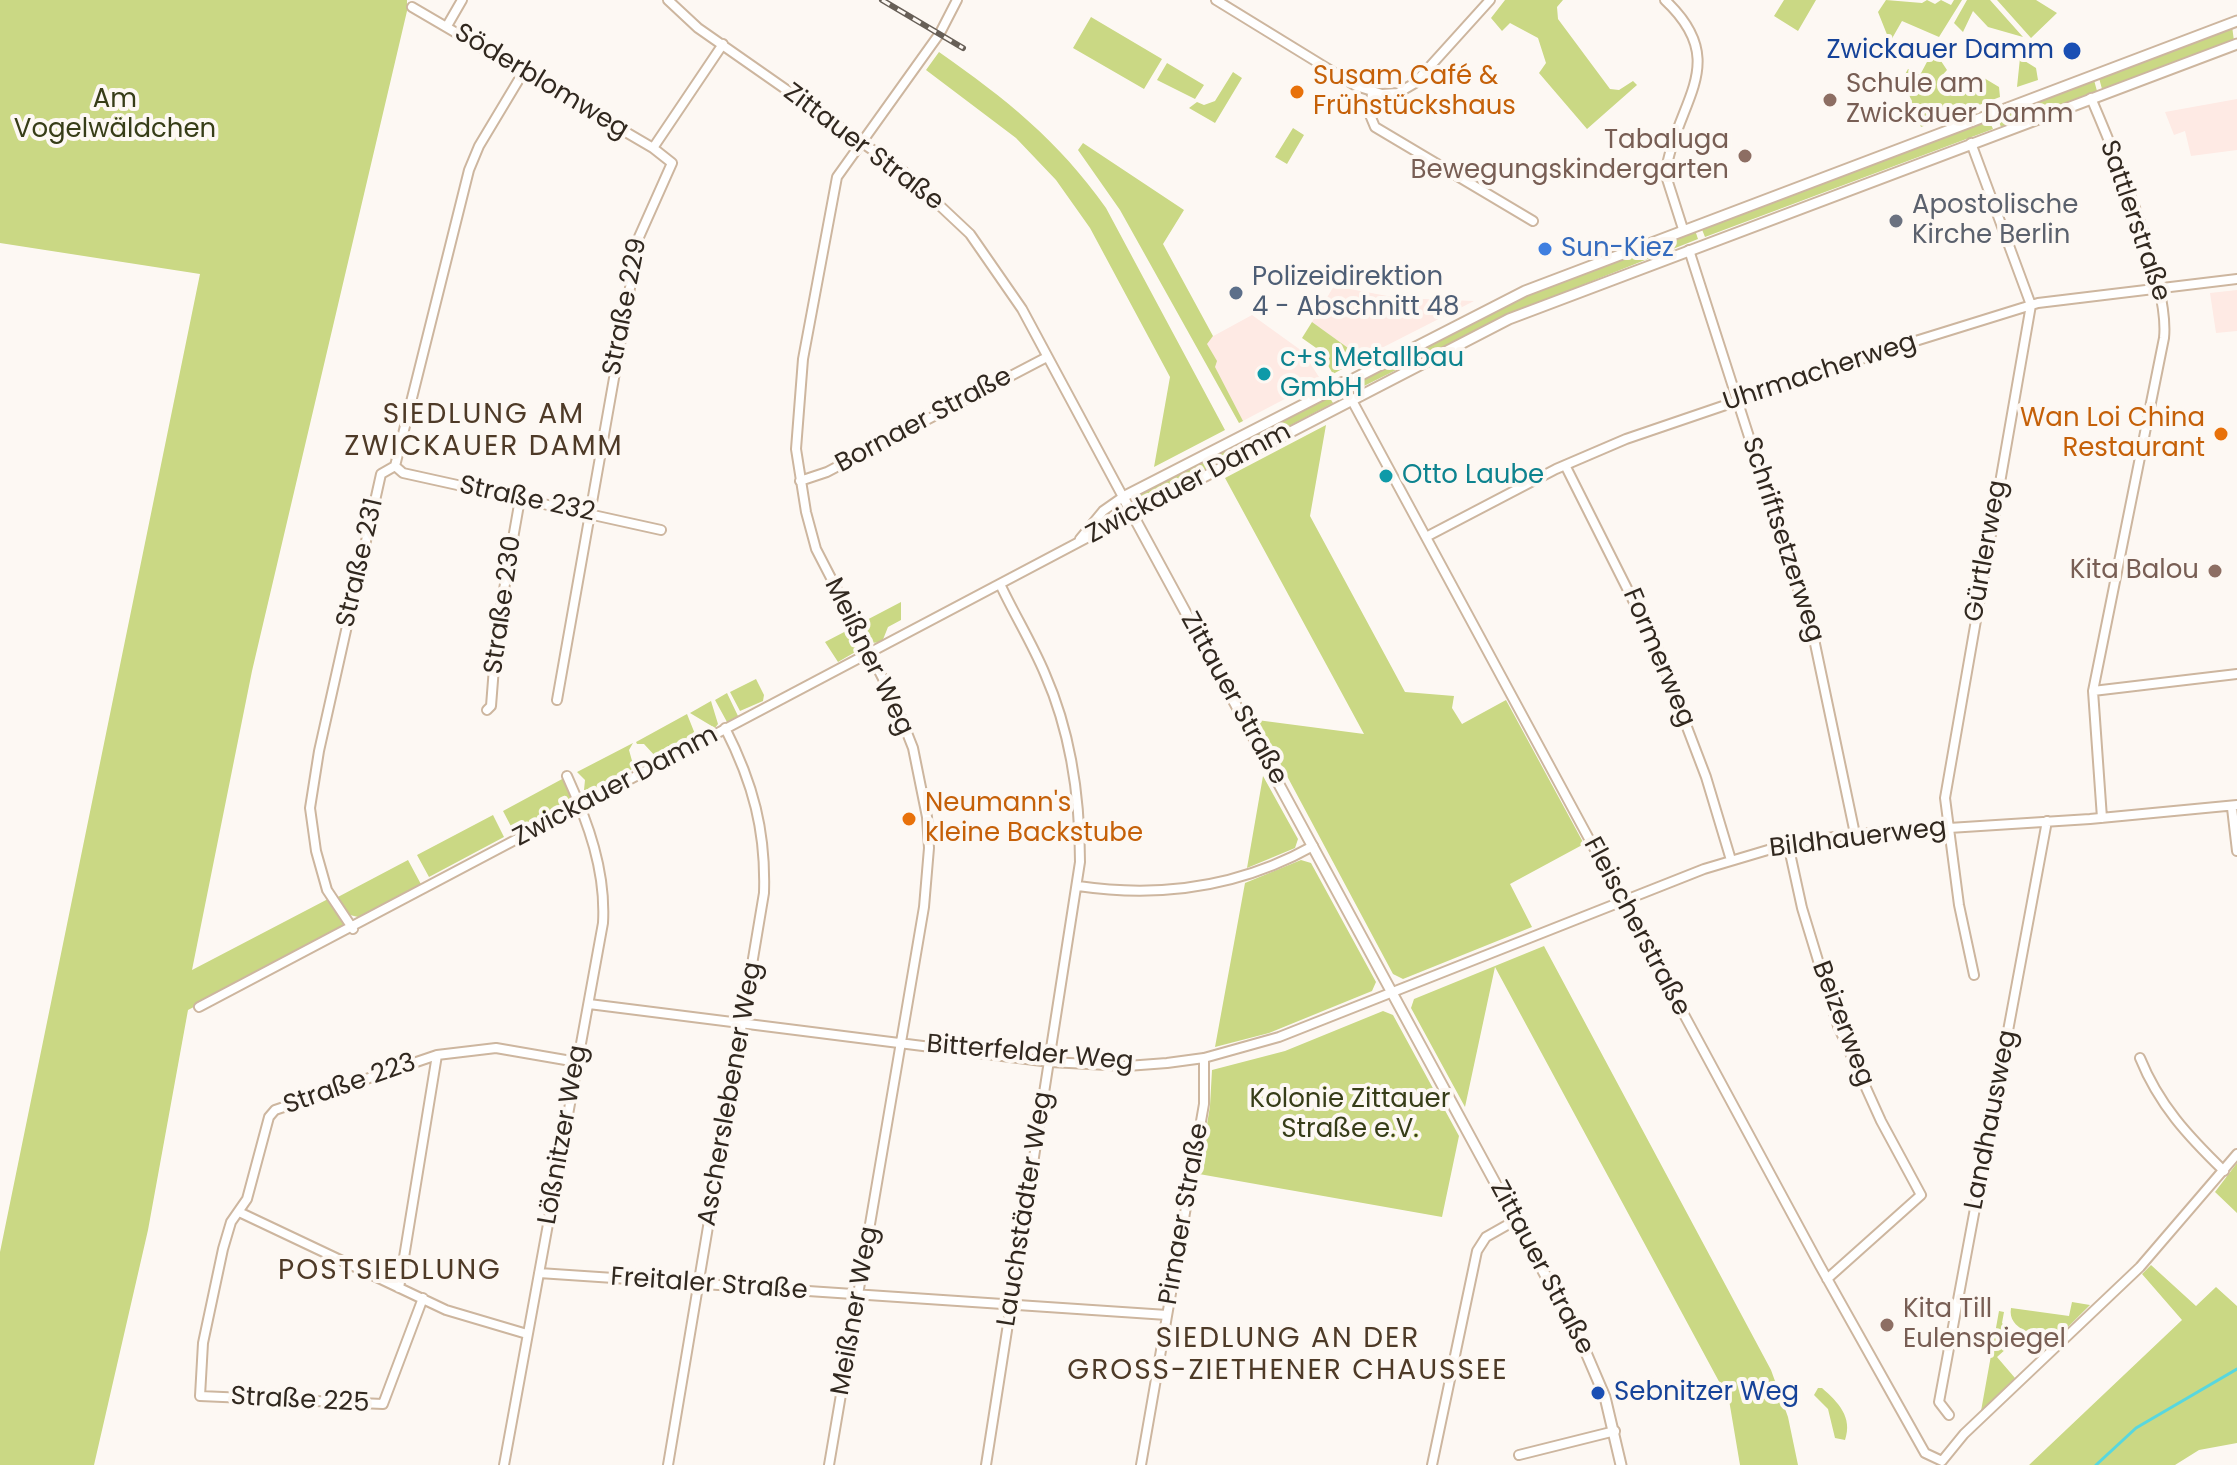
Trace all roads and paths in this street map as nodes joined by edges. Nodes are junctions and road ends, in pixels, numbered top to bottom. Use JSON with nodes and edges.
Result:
{"nodes":[{"id":1,"x":462,"y":0,"type":"edge"},
{"id":2,"x":668,"y":0,"type":"edge"},
{"id":3,"x":957,"y":0,"type":"edge"},
{"id":4,"x":1216,"y":0,"type":"edge"},
{"id":5,"x":1490,"y":0,"type":"edge"},
{"id":6,"x":1665,"y":0,"type":"edge"},
{"id":7,"x":412,"y":7,"type":"dead end"},
{"id":8,"x":2237,"y":21,"type":"edge"},
{"id":9,"x":447,"y":26,"type":"junction"},
{"id":10,"x":723,"y":44,"type":"junction"},
{"id":11,"x":2237,"y":44,"type":"edge"},
{"id":12,"x":524,"y":71,"type":"junction"},
{"id":13,"x":1372,"y":93,"type":"junction"},
{"id":14,"x":2091,"y":98,"type":"junction"},
{"id":15,"x":861,"y":142,"type":"junction"},
{"id":16,"x":1971,"y":143,"type":"junction"},
{"id":17,"x":653,"y":148,"type":"junction"},
{"id":18,"x":669,"y":158,"type":"joint"},
{"id":19,"x":1533,"y":221,"type":"dead end"},
{"id":20,"x":1683,"y":229,"type":"junction"},
{"id":21,"x":1689,"y":250,"type":"junction"},
{"id":22,"x":2237,"y":279,"type":"edge"},
{"id":23,"x":2160,"y":288,"type":"junction"},
{"id":24,"x":2031,"y":305,"type":"junction"},
{"id":25,"x":1047,"y":357,"type":"junction"},
{"id":26,"x":1342,"y":382,"type":"junction"},
{"id":27,"x":1351,"y":399,"type":"junction"},
{"id":28,"x":1738,"y":400,"type":"junction"},
{"id":29,"x":1565,"y":465,"type":"junction"},
{"id":30,"x":395,"y":466,"type":"junction"},
{"id":31,"x":800,"y":481,"type":"junction"},
{"id":32,"x":1123,"y":497,"type":"junction"},
{"id":33,"x":520,"y":499,"type":"junction"},
{"id":34,"x":590,"y":514,"type":"junction"},
{"id":35,"x":1132,"y":514,"type":"junction"},
{"id":36,"x":661,"y":530,"type":"dead end"},
{"id":37,"x":1426,"y":537,"type":"junction"},
{"id":38,"x":1075,"y":545,"type":"junction"},
{"id":39,"x":1000,"y":584,"type":"junction"},
{"id":40,"x":867,"y":654,"type":"junction"},
{"id":41,"x":2237,"y":674,"type":"edge"},
{"id":42,"x":2093,"y":691,"type":"junction"},
{"id":43,"x":557,"y":700,"type":"dead end"},
{"id":44,"x":487,"y":710,"type":"dead end"},
{"id":45,"x":725,"y":728,"type":"junction"},
{"id":46,"x":567,"y":776,"type":"dead end"},
{"id":47,"x":581,"y":805,"type":"junction"},
{"id":48,"x":2235,"y":807,"type":"edge"},
{"id":49,"x":2102,"y":818,"type":"junction"},
{"id":50,"x":2047,"y":821,"type":"junction"},
{"id":51,"x":1948,"y":827,"type":"junction"},
{"id":52,"x":1855,"y":834,"type":"junction"},
{"id":53,"x":1788,"y":844,"type":"junction"},
{"id":54,"x":1313,"y":846,"type":"junction"},
{"id":55,"x":2237,"y":851,"type":"edge"},
{"id":56,"x":1731,"y":860,"type":"junction"},
{"id":57,"x":1078,"y":886,"type":"junction"},
{"id":58,"x":1623,"y":902,"type":"junction"},
{"id":59,"x":353,"y":929,"type":"junction"},
{"id":60,"x":1502,"y":950,"type":"joint"},
{"id":61,"x":1974,"y":975,"type":"dead end"},
{"id":62,"x":1393,"y":993,"type":"junction"},
{"id":63,"x":589,"y":1004,"type":"junction"},
{"id":64,"x":199,"y":1007,"type":"dead end"},
{"id":65,"x":743,"y":1024,"type":"junction"},
{"id":66,"x":901,"y":1042,"type":"junction"},
{"id":67,"x":437,"y":1055,"type":"junction"},
{"id":68,"x":1204,"y":1058,"type":"junction"},
{"id":69,"x":2140,"y":1058,"type":"dead end"},
{"id":70,"x":577,"y":1062,"type":"junction"},
{"id":71,"x":1050,"y":1062,"type":"junction"},
{"id":72,"x":2237,"y":1154,"type":"edge"},
{"id":73,"x":2224,"y":1171,"type":"junction"},
{"id":74,"x":239,"y":1212,"type":"junction"},
{"id":75,"x":1516,"y":1220,"type":"junction"},
{"id":76,"x":539,"y":1273,"type":"junction"},
{"id":77,"x":1827,"y":1279,"type":"junction"},
{"id":78,"x":698,"y":1286,"type":"junction"},
{"id":79,"x":399,"y":1288,"type":"junction"},
{"id":80,"x":859,"y":1295,"type":"junction"},
{"id":81,"x":423,"y":1298,"type":"junction"},
{"id":82,"x":1010,"y":1305,"type":"junction"},
{"id":83,"x":1167,"y":1315,"type":"junction"},
{"id":84,"x":527,"y":1334,"type":"junction"},
{"id":85,"x":200,"y":1396,"type":"joint"},
{"id":86,"x":1949,"y":1415,"type":"dead end"},
{"id":87,"x":1615,"y":1431,"type":"junction"},
{"id":88,"x":1519,"y":1455,"type":"dead end"},
{"id":89,"x":504,"y":1465,"type":"edge"},
{"id":90,"x":668,"y":1465,"type":"edge"},
{"id":91,"x":829,"y":1465,"type":"edge"},
{"id":92,"x":986,"y":1465,"type":"edge"},
{"id":93,"x":1141,"y":1465,"type":"edge"},
{"id":94,"x":1432,"y":1465,"type":"edge"},
{"id":95,"x":1621,"y":1465,"type":"edge"}],
"edges":[{"from":1,"to":9,"type":"street"},
{"from":2,"to":10,"type":"street","name":"Zittauer Straße"},
{"from":3,"to":15,"type":"street","name":"Meißner Weg"},
{"from":4,"to":13,"type":"street"},
{"from":5,"to":13,"type":"street"},
{"from":6,"to":20,"type":"street"},
{"from":7,"to":9,"type":"street","name":"Söderblomweg"},
{"from":8,"to":20,"type":"street","name":"Zwickauer Damm"},
{"from":9,"to":12,"type":"street","name":"Söderblomweg"},
{"from":10,"to":15,"type":"street","name":"Zittauer Straße"},
{"from":10,"to":17,"type":"street"},
{"from":11,"to":14,"type":"street","name":"Zwickauer Damm"},
{"from":12,"to":17,"type":"street","name":"Söderblomweg"},
{"from":12,"to":30,"type":"street","name":"Straße 231"},
{"from":13,"to":19,"type":"street"},
{"from":14,"to":16,"type":"street","name":"Zwickauer Damm"},
{"from":14,"to":23,"type":"street","name":"Sattlerstraße"},
{"from":15,"to":25,"type":"street","name":"Zittauer Straße"},
{"from":15,"to":31,"type":"street","name":"Meißner Weg"},
{"from":16,"to":21,"type":"street","name":"Zwickauer Damm"},
{"from":16,"to":24,"type":"street"},
{"from":17,"to":18,"type":"street","name":"Söderblomweg"},
{"from":18,"to":34,"type":"street","name":"Straße 229"},
{"from":20,"to":26,"type":"street","name":"Zwickauer Damm"},
{"from":21,"to":27,"type":"street","name":"Zwickauer Damm"},
{"from":21,"to":28,"type":"street","name":"Schriftsetzerweg"},
{"from":22,"to":23,"type":"street","name":"Uhrmacherweg"},
{"from":23,"to":24,"type":"street","name":"Uhrmacherweg"},
{"from":23,"to":42,"type":"street","name":"Sattlerstraße"},
{"from":24,"to":28,"type":"street","name":"Uhrmacherweg"},
{"from":24,"to":51,"type":"street","name":"Gürtlerweg"},
{"from":25,"to":31,"type":"street","name":"Bornaer Straße"},
{"from":25,"to":32,"type":"street","name":"Zittauer Straße"},
{"from":26,"to":27,"type":"street","name":"Fleischerstraße"},
{"from":26,"to":32,"type":"street","name":"Zwickauer Damm"},
{"from":27,"to":35,"type":"street","name":"Zwickauer Damm"},
{"from":27,"to":37,"type":"street","name":"Fleischerstraße"},
{"from":28,"to":29,"type":"street","name":"Uhrmacherweg"},
{"from":28,"to":52,"type":"street","name":"Schriftsetzerweg"},
{"from":29,"to":37,"type":"street","name":"Uhrmacherweg"},
{"from":29,"to":56,"type":"street","name":"Formerweg"},
{"from":30,"to":33,"type":"street","name":"Straße 232"},
{"from":30,"to":59,"type":"street","name":"Straße 231"},
{"from":31,"to":40,"type":"street","name":"Meißner Weg"},
{"from":32,"to":35,"type":"street","name":"Zittauer Straße"},
{"from":32,"to":38,"type":"street","name":"Zwickauer Damm"},
{"from":33,"to":34,"type":"street","name":"Straße 232"},
{"from":33,"to":44,"type":"street","name":"Straße 230"},
{"from":34,"to":36,"type":"street","name":"Straße 232"},
{"from":34,"to":43,"type":"street","name":"Straße 229"},
{"from":35,"to":38,"type":"street","name":"Zwickauer Damm"},
{"from":35,"to":54,"type":"street","name":"Zittauer Straße"},
{"from":37,"to":58,"type":"street","name":"Fleischerstraße"},
{"from":38,"to":39,"type":"street","name":"Zwickauer Damm"},
{"from":39,"to":40,"type":"street","name":"Zwickauer Damm"},
{"from":39,"to":57,"type":"street","name":"Lauchstädter Weg"},
{"from":40,"to":45,"type":"street","name":"Zwickauer Damm"},
{"from":40,"to":66,"type":"street","name":"Meißner Weg"},
{"from":41,"to":42,"type":"street"},
{"from":42,"to":49,"type":"street","name":"Sattlerstraße"},
{"from":45,"to":47,"type":"street","name":"Zwickauer Damm"},
{"from":45,"to":65,"type":"street","name":"Ascherslebener Weg"},
{"from":46,"to":47,"type":"street"},
{"from":47,"to":59,"type":"street","name":"Zwickauer Damm"},
{"from":47,"to":63,"type":"street","name":"Lößnitzer Weg"},
{"from":48,"to":49,"type":"street","name":"Bildhauerweg"},
{"from":48,"to":55,"type":"street"},
{"from":49,"to":50,"type":"street","name":"Bildhauerweg"},
{"from":50,"to":51,"type":"street","name":"Bildhauerweg"},
{"from":50,"to":86,"type":"street","name":"Landhausweg"},
{"from":51,"to":52,"type":"street","name":"Bildhauerweg"},
{"from":51,"to":61,"type":"street","name":"Gürtlerweg"},
{"from":52,"to":53,"type":"street","name":"Bildhauerweg"},
{"from":53,"to":56,"type":"street","name":"Bildhauerweg"},
{"from":53,"to":77,"type":"street","name":"Beizerweg"},
{"from":54,"to":57,"type":"street"},
{"from":54,"to":62,"type":"street","name":"Zittauer Straße"},
{"from":56,"to":58,"type":"street","name":"Bildhauerweg"},
{"from":57,"to":71,"type":"street","name":"Lauchstädter Weg"},
{"from":58,"to":60,"type":"street","name":"Bildhauerweg"},
{"from":58,"to":77,"type":"street","name":"Fleischerstraße"},
{"from":59,"to":64,"type":"street","name":"Zwickauer Damm"},
{"from":60,"to":62,"type":"street","name":"Bitterfelder Weg"},
{"from":62,"to":68,"type":"street","name":"Bitterfelder Weg"},
{"from":62,"to":75,"type":"street","name":"Zittauer Straße"},
{"from":63,"to":65,"type":"street","name":"Bitterfelder Weg"},
{"from":63,"to":70,"type":"street","name":"Lößnitzer Weg"},
{"from":65,"to":66,"type":"street","name":"Bitterfelder Weg"},
{"from":65,"to":78,"type":"street","name":"Ascherslebener Weg"},
{"from":66,"to":71,"type":"street","name":"Bitterfelder Weg"},
{"from":66,"to":80,"type":"street","name":"Meißner Weg"},
{"from":67,"to":70,"type":"street","name":"Straße 223"},
{"from":67,"to":74,"type":"street","name":"Straße 223"},
{"from":67,"to":79,"type":"street"},
{"from":68,"to":71,"type":"street","name":"Bitterfelder Weg"},
{"from":68,"to":83,"type":"street","name":"Pirnaer Straße"},
{"from":69,"to":73,"type":"street"},
{"from":70,"to":76,"type":"street","name":"Lößnitzer Weg"},
{"from":71,"to":82,"type":"street","name":"Lauchstädter Weg"},
{"from":72,"to":73,"type":"street"},
{"from":73,"to":77,"type":"street","name":"Fleischerstraße"},
{"from":74,"to":79,"type":"street"},
{"from":74,"to":85,"type":"street","name":"Straße 223"},
{"from":75,"to":87,"type":"street","name":"Zittauer Straße"},
{"from":75,"to":94,"type":"street"},
{"from":76,"to":78,"type":"street","name":"Freitaler Straße"},
{"from":76,"to":84,"type":"street","name":"Lößnitzer Weg"},
{"from":78,"to":80,"type":"street","name":"Freitaler Straße"},
{"from":78,"to":90,"type":"street","name":"Ascherslebener Weg"},
{"from":79,"to":81,"type":"street"},
{"from":80,"to":82,"type":"street","name":"Freitaler Straße"},
{"from":80,"to":91,"type":"street","name":"Meißner Weg"},
{"from":81,"to":84,"type":"street"},
{"from":81,"to":85,"type":"street","name":"Straße 225"},
{"from":82,"to":83,"type":"street","name":"Freitaler Straße"},
{"from":82,"to":92,"type":"street","name":"Lauchstädter Weg"},
{"from":83,"to":93,"type":"street","name":"Pirnaer Straße"},
{"from":84,"to":89,"type":"street","name":"Lößnitzer Weg"},
{"from":87,"to":88,"type":"street"},
{"from":87,"to":95,"type":"street","name":"Zittauer Straße"}]}
